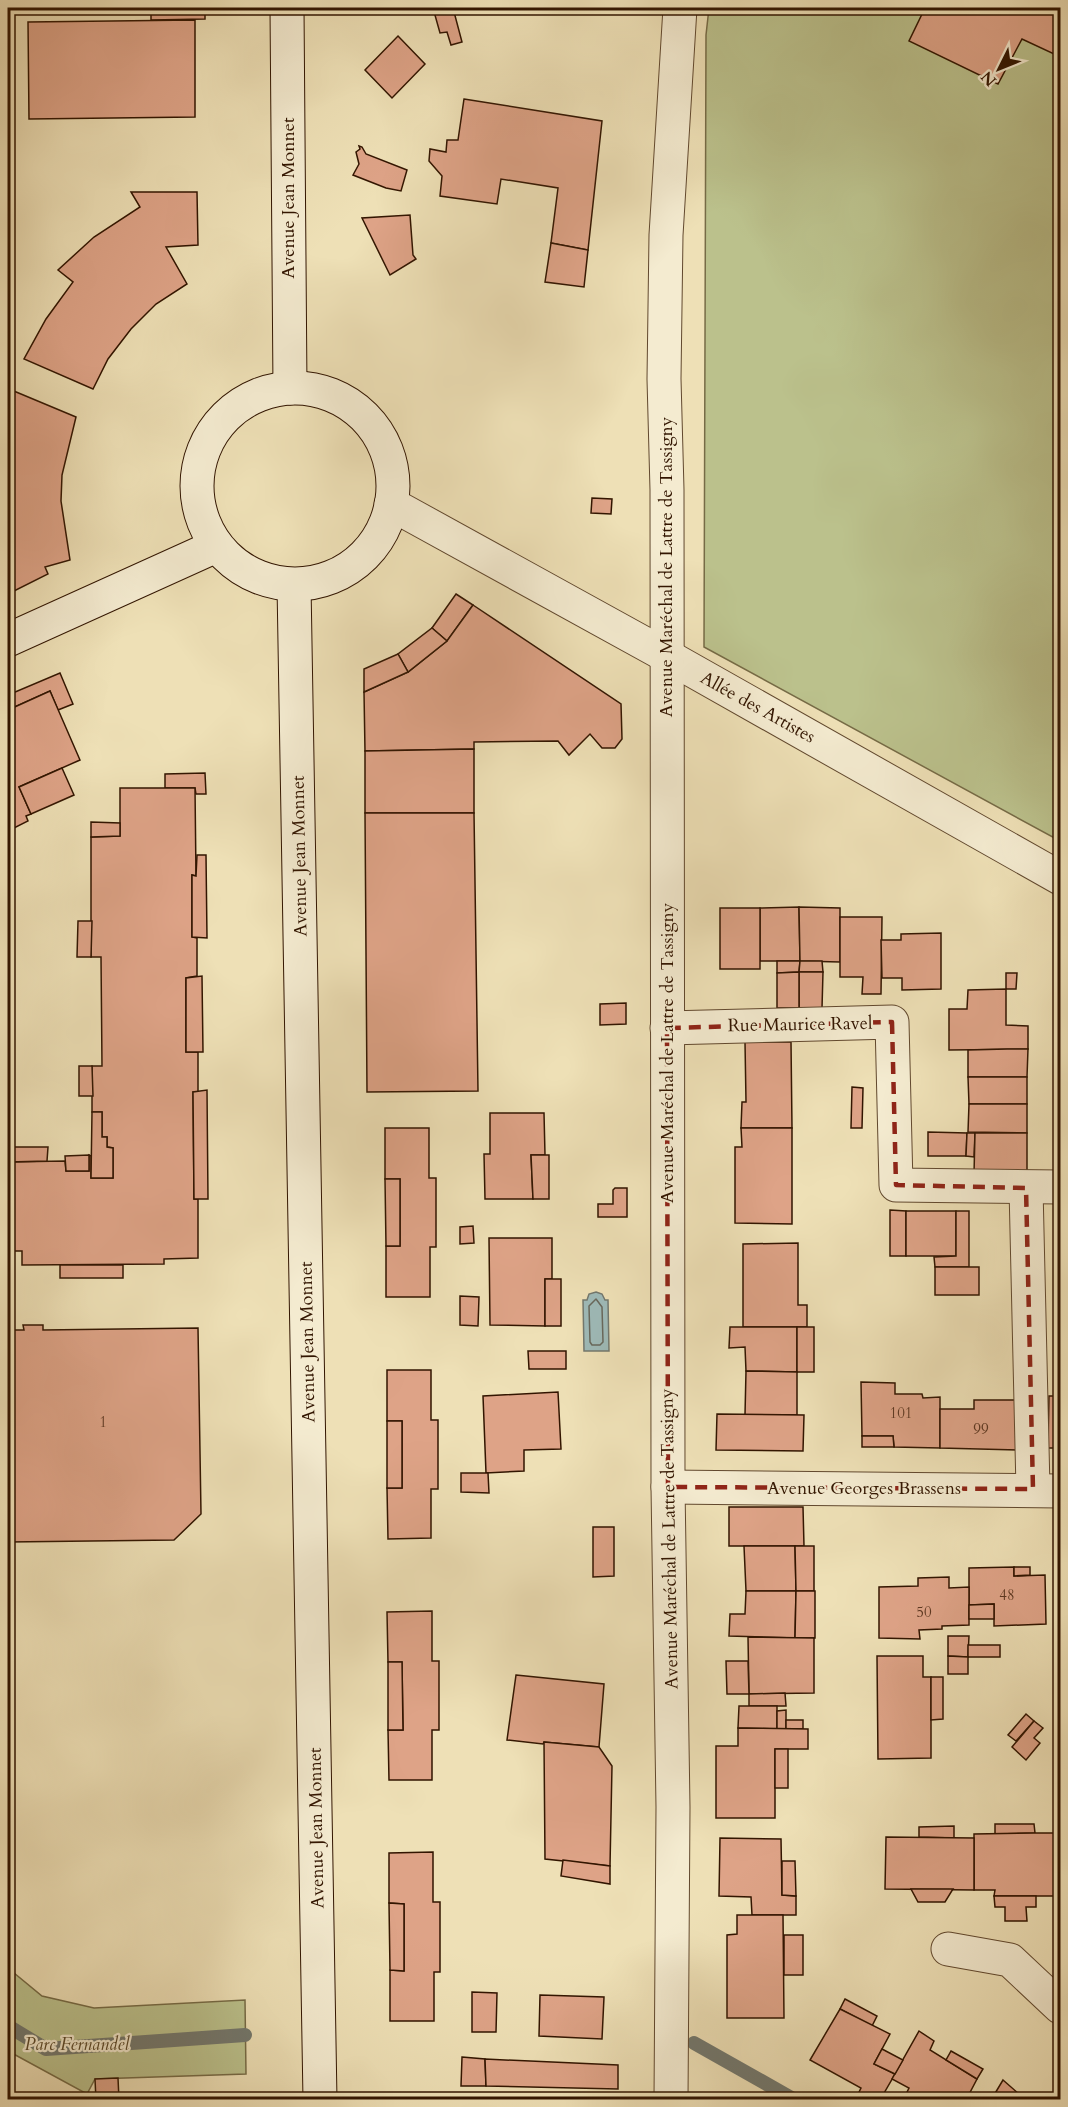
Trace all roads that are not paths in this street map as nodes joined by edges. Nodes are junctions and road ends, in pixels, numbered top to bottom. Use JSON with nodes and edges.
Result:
{"nodes":[{"id":1,"x":287,"y":8,"type":"edge"},
{"id":2,"x":680,"y":8,"type":"edge"},
{"id":3,"x":290,"y":388,"type":"junction"},
{"id":4,"x":391,"y":504,"type":"junction"},
{"id":5,"x":216,"y":546,"type":"junction"},
{"id":6,"x":294,"y":585,"type":"junction"},
{"id":7,"x":8,"y":640,"type":"edge"},
{"id":8,"x":667,"y":656,"type":"junction"},
{"id":9,"x":1060,"y":878,"type":"edge"},
{"id":10,"x":667,"y":1028,"type":"junction"},
{"id":11,"x":1060,"y":1187,"type":"edge"},
{"id":12,"x":1026,"y":1188,"type":"junction"},
{"id":13,"x":668,"y":1487,"type":"junction"},
{"id":14,"x":1047,"y":1490,"type":"edge"},
{"id":15,"x":948,"y":1949,"type":"dead end"},
{"id":16,"x":1060,"y":2007,"type":"edge"},
{"id":17,"x":320,"y":2100,"type":"edge"},
{"id":18,"x":671,"y":2100,"type":"edge"}],
"edges":[{"from":1,"to":3,"type":"street","name":"Avenue Jean Monnet"},
{"from":2,"to":8,"type":"street","name":"Avenue Maréchal de Lattre de Tassigny"},
{"from":3,"to":4,"type":"street"},
{"from":3,"to":5,"type":"street"},
{"from":4,"to":6,"type":"street"},
{"from":4,"to":8,"type":"street","name":"Allée des Artistes"},
{"from":5,"to":6,"type":"street"},
{"from":5,"to":7,"type":"street"},
{"from":6,"to":17,"type":"street","name":"Avenue Jean Monnet"},
{"from":8,"to":9,"type":"street","name":"Allée des Artistes"},
{"from":8,"to":10,"type":"street","name":"Avenue Maréchal de Lattre de Tassigny"},
{"from":10,"to":12,"type":"street","name":"Rue Maurice Ravel"},
{"from":10,"to":13,"type":"street","name":"Avenue Maréchal de Lattre de Tassigny"},
{"from":11,"to":12,"type":"street","name":"Rue Maurice Ravel"},
{"from":12,"to":14,"type":"street"},
{"from":13,"to":14,"type":"street","name":"Avenue Georges Brassens"},
{"from":13,"to":18,"type":"street","name":"Avenue Maréchal de Lattre de Tassigny"},
{"from":15,"to":16,"type":"street"}]}
